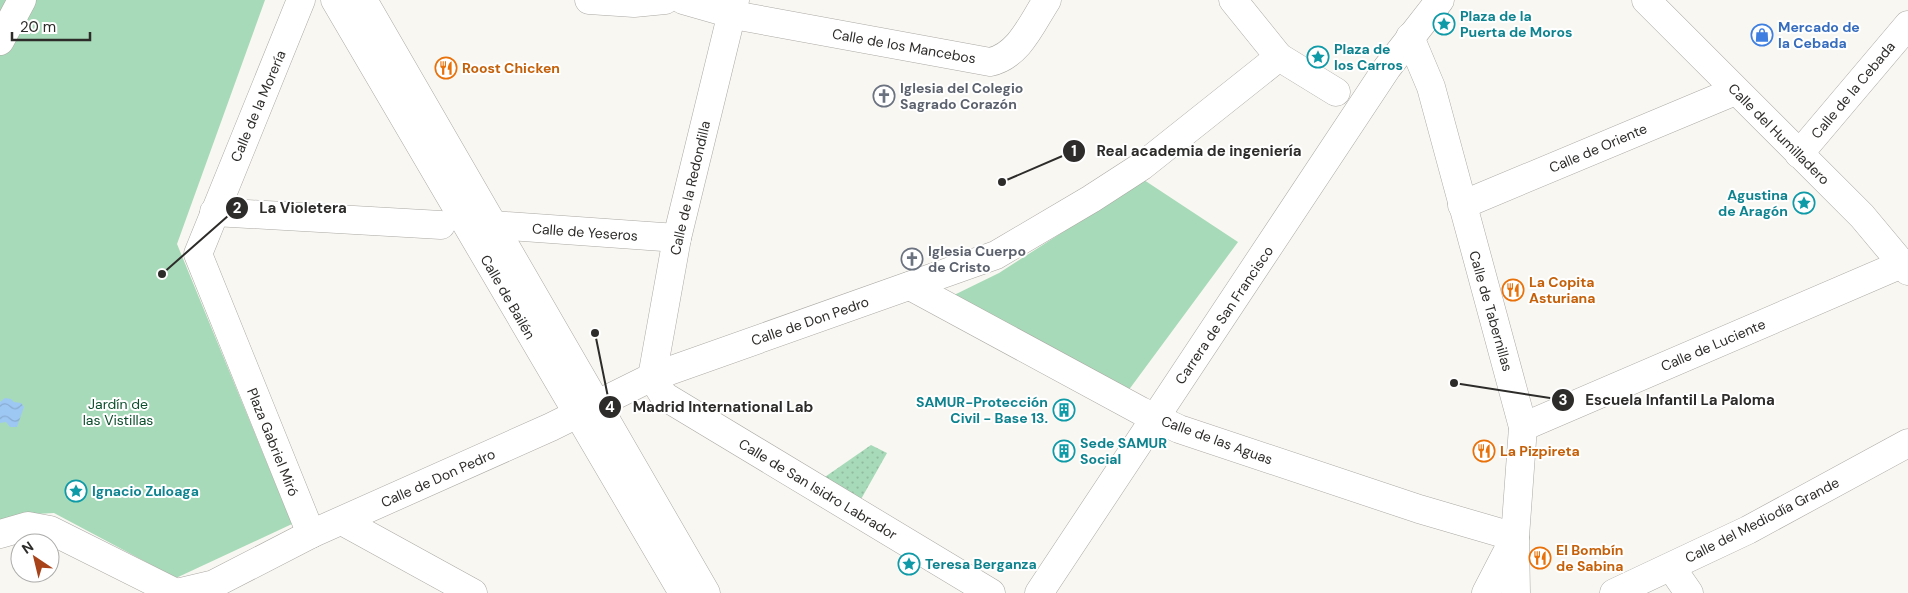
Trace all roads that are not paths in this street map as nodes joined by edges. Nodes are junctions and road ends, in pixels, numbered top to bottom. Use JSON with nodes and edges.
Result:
{"nodes":[{"id":1,"x":22,"y":0,"type":"edge"},
{"id":2,"x":301,"y":0,"type":"edge"},
{"id":3,"x":335,"y":0,"type":"edge"},
{"id":4,"x":363,"y":0,"type":"edge"},
{"id":5,"x":589,"y":0,"type":"edge"},
{"id":6,"x":665,"y":0,"type":"edge"},
{"id":7,"x":683,"y":0,"type":"edge"},
{"id":8,"x":1047,"y":0,"type":"edge"},
{"id":9,"x":1232,"y":0,"type":"edge"},
{"id":10,"x":1440,"y":0,"type":"edge"},
{"id":11,"x":1646,"y":0,"type":"edge"},
{"id":12,"x":733,"y":7,"type":"edge"},
{"id":13,"x":1908,"y":26,"type":"edge"},
{"id":14,"x":1410,"y":37,"type":"junction"},
{"id":15,"x":0,"y":41,"type":"edge"},
{"id":16,"x":1279,"y":57,"type":"junction"},
{"id":17,"x":1735,"y":91,"type":"junction"},
{"id":18,"x":1336,"y":92,"type":"dead end"},
{"id":19,"x":1799,"y":154,"type":"junction"},
{"id":20,"x":1462,"y":205,"type":"junction"},
{"id":21,"x":214,"y":212,"type":"junction"},
{"id":22,"x":441,"y":225,"type":"dead end"},
{"id":23,"x":493,"y":225,"type":"junction"},
{"id":24,"x":677,"y":238,"type":"junction"},
{"id":25,"x":1905,"y":267,"type":"edge"},
{"id":26,"x":910,"y":286,"type":"junction"},
{"id":27,"x":652,"y":377,"type":"junction"},
{"id":28,"x":587,"y":408,"type":"junction"},
{"id":29,"x":1154,"y":418,"type":"junction"},
{"id":30,"x":1523,"y":427,"type":"junction"},
{"id":31,"x":1908,"y":443,"type":"edge"},
{"id":32,"x":342,"y":521,"type":"junction"},
{"id":33,"x":0,"y":534,"type":"edge"},
{"id":34,"x":311,"y":534,"type":"junction"},
{"id":35,"x":1515,"y":537,"type":"junction"},
{"id":36,"x":1672,"y":567,"type":"junction"},
{"id":37,"x":176,"y":593,"type":"edge"},
{"id":38,"x":473,"y":593,"type":"edge"},
{"id":39,"x":683,"y":593,"type":"edge"},
{"id":40,"x":706,"y":593,"type":"edge"},
{"id":41,"x":992,"y":593,"type":"edge"},
{"id":42,"x":1039,"y":593,"type":"edge"},
{"id":43,"x":1486,"y":593,"type":"edge"},
{"id":44,"x":1516,"y":593,"type":"edge"},
{"id":45,"x":1614,"y":593,"type":"edge"},
{"id":46,"x":1690,"y":593,"type":"edge"}],
"edges":[{"from":1,"to":15,"type":"street"},
{"from":2,"to":21,"type":"street","name":"Calle de la Morería"},
{"from":3,"to":28,"type":"street","name":"Calle de Bailén"},
{"from":4,"to":23,"type":"street","name":"Calle de Bailén"},
{"from":5,"to":6,"type":"street"},
{"from":7,"to":12,"type":"street","name":"Calle de los Mancebos"},
{"from":8,"to":12,"type":"street","name":"Calle de los Mancebos"},
{"from":9,"to":16,"type":"street"},
{"from":10,"to":14,"type":"street"},
{"from":11,"to":17,"type":"street","name":"Calle del Humilladero"},
{"from":12,"to":24,"type":"street","name":"Calle de la Redondilla"},
{"from":13,"to":19,"type":"street","name":"Calle de la Cebada"},
{"from":14,"to":20,"type":"street","name":"Calle de Tabernillas"},
{"from":14,"to":29,"type":"street","name":"Carrera de San Francisco"},
{"from":16,"to":18,"type":"street"},
{"from":16,"to":26,"type":"street","name":"Calle de Don Pedro"},
{"from":17,"to":19,"type":"street","name":"Calle del Humilladero"},
{"from":17,"to":20,"type":"street","name":"Calle de Oriente"},
{"from":19,"to":25,"type":"street","name":"Calle del Humilladero"},
{"from":20,"to":30,"type":"street","name":"Calle de Tabernillas"},
{"from":21,"to":22,"type":"street"},
{"from":21,"to":34,"type":"street","name":"Plaza Gabriel Miró"},
{"from":23,"to":24,"type":"street","name":"Calle de Yeseros"},
{"from":23,"to":28,"type":"street","name":"Calle de Bailén"},
{"from":24,"to":27,"type":"street","name":"Calle de la Redondilla"},
{"from":25,"to":30,"type":"street","name":"Calle de Luciente"},
{"from":26,"to":27,"type":"street","name":"Calle de Don Pedro"},
{"from":26,"to":29,"type":"street","name":"Calle de las Aguas"},
{"from":27,"to":28,"type":"street","name":"Calle de Don Pedro"},
{"from":27,"to":41,"type":"street","name":"Calle de San Isidro Labrador"},
{"from":28,"to":32,"type":"street","name":"Calle de Don Pedro"},
{"from":28,"to":39,"type":"street","name":"Calle de Bailén"},
{"from":28,"to":40,"type":"street","name":"Calle de Bailén"},
{"from":29,"to":35,"type":"street","name":"Calle de las Aguas"},
{"from":29,"to":42,"type":"street","name":"Carrera de San Francisco"},
{"from":30,"to":35,"type":"street","name":"Calle de Tabernillas"},
{"from":31,"to":36,"type":"street","name":"Calle del Mediodía Grande"},
{"from":32,"to":34,"type":"street","name":"Calle de Don Pedro"},
{"from":32,"to":38,"type":"street"},
{"from":33,"to":37,"type":"street"},
{"from":34,"to":37,"type":"street"},
{"from":35,"to":43,"type":"street"},
{"from":35,"to":44,"type":"street","name":"Calle de Tabernillas"},
{"from":36,"to":45,"type":"street","name":"Calle del Mediodía Grande"},
{"from":36,"to":46,"type":"street"}]}
